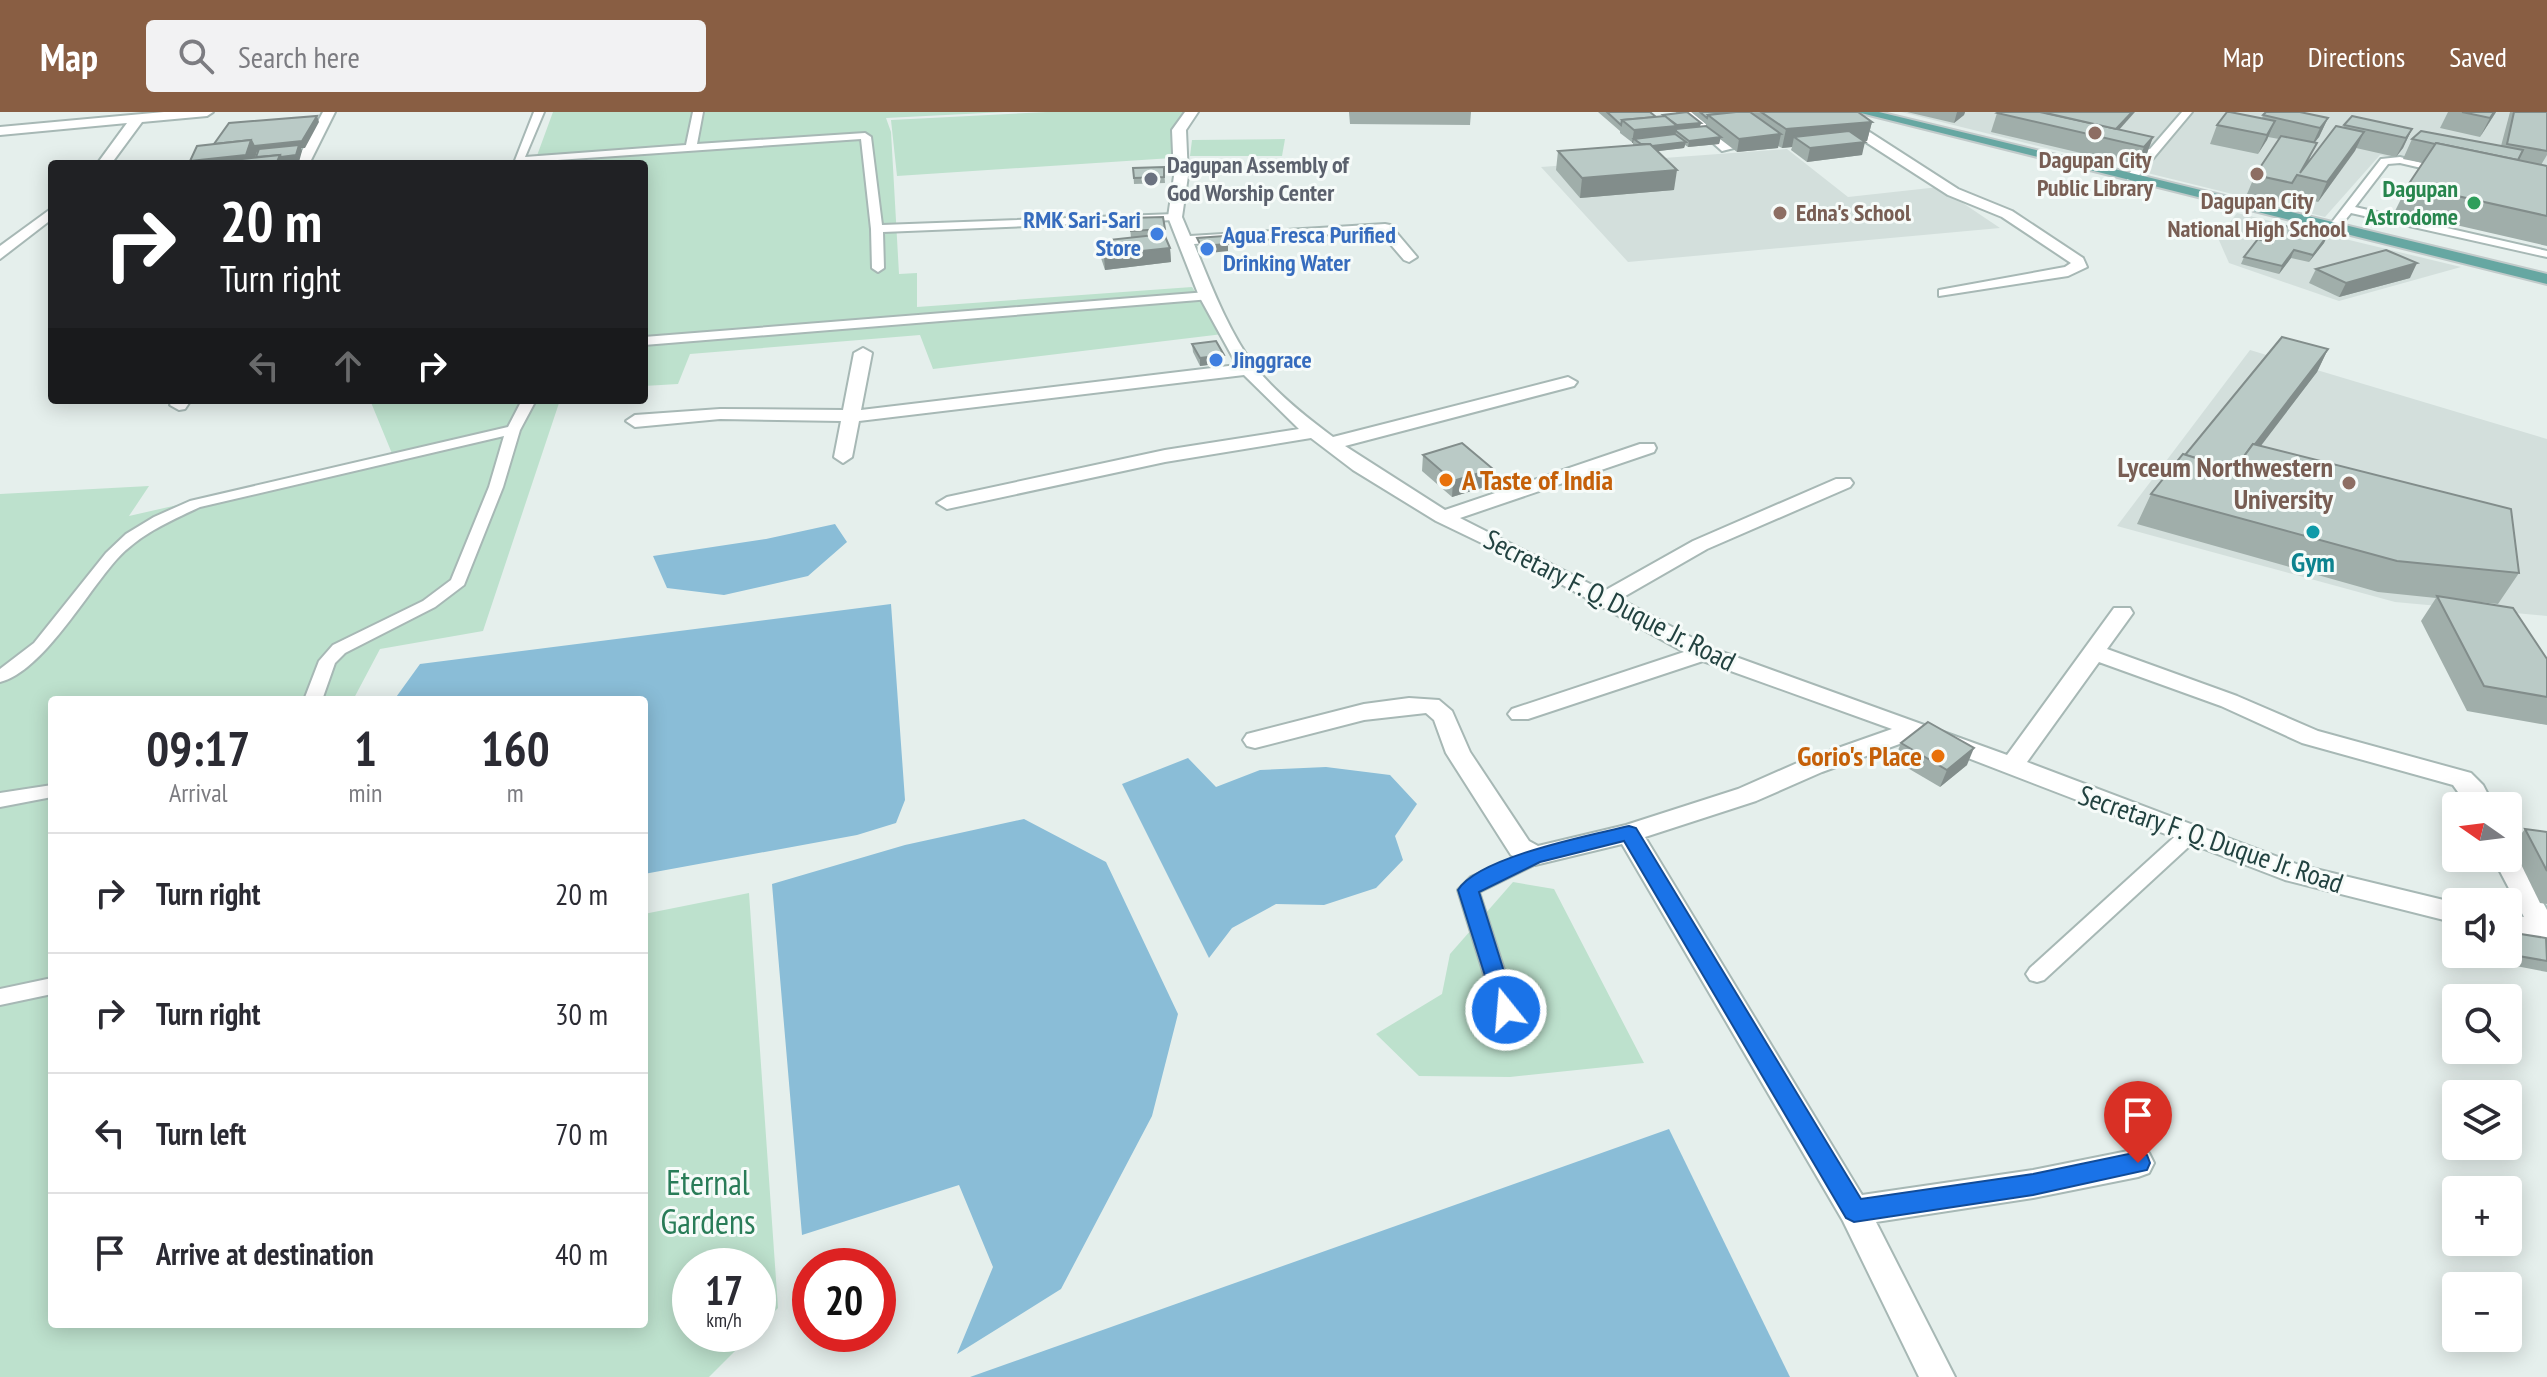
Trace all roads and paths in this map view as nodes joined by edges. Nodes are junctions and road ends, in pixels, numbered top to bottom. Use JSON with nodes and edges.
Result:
{"nodes":[{"id":1,"x":207,"y":112,"type":"edge"},
{"id":2,"x":329,"y":112,"type":"edge"},
{"id":3,"x":539,"y":112,"type":"edge"},
{"id":4,"x":698,"y":112,"type":"edge"},
{"id":5,"x":1192,"y":112,"type":"edge"},
{"id":6,"x":1684,"y":112,"type":"edge"},
{"id":7,"x":1841,"y":112,"type":"edge"},
{"id":8,"x":1863,"y":112,"type":"edge"},
{"id":9,"x":2187,"y":112,"type":"edge"},
{"id":10,"x":138,"y":118,"type":"junction"},
{"id":11,"x":0,"y":131,"type":"edge"},
{"id":12,"x":2109,"y":142,"type":"edge"},
{"id":13,"x":691,"y":148,"type":"junction"},
{"id":14,"x":1727,"y":148,"type":"edge"},
{"id":15,"x":2154,"y":153,"type":"junction"},
{"id":16,"x":107,"y":160,"type":"edge"},
{"id":17,"x":304,"y":160,"type":"edge"},
{"id":18,"x":518,"y":160,"type":"edge"},
{"id":19,"x":584,"y":160,"type":"edge"},
{"id":20,"x":2459,"y":174,"type":"edge"},
{"id":21,"x":2131,"y":178,"type":"junction"},
{"id":22,"x":2349,"y":209,"type":"junction"},
{"id":23,"x":48,"y":215,"type":"edge"},
{"id":24,"x":1175,"y":217,"type":"junction"},
{"id":25,"x":2333,"y":228,"type":"junction"},
{"id":26,"x":877,"y":229,"type":"junction"},
{"id":27,"x":1182,"y":241,"type":"junction"},
{"id":28,"x":0,"y":254,"type":"edge"},
{"id":29,"x":2547,"y":254,"type":"edge"},
{"id":30,"x":1409,"y":257,"type":"dead end"},
{"id":31,"x":878,"y":268,"type":"dead end"},
{"id":32,"x":2547,"y":279,"type":"edge"},
{"id":33,"x":1945,"y":293,"type":"dead end"},
{"id":34,"x":1207,"y":296,"type":"junction"},
{"id":35,"x":648,"y":341,"type":"edge"},
{"id":36,"x":863,"y":353,"type":"dead end"},
{"id":37,"x":1248,"y":369,"type":"junction"},
{"id":38,"x":1568,"y":382,"type":"dead end"},
{"id":39,"x":527,"y":404,"type":"edge"},
{"id":40,"x":853,"y":416,"type":"junction"},
{"id":41,"x":635,"y":421,"type":"dead end"},
{"id":42,"x":513,"y":430,"type":"junction"},
{"id":43,"x":1323,"y":438,"type":"junction"},
{"id":44,"x":1647,"y":448,"type":"dead end"},
{"id":45,"x":843,"y":457,"type":"dead end"},
{"id":46,"x":1843,"y":483,"type":"dead end"},
{"id":47,"x":947,"y":503,"type":"dead end"},
{"id":48,"x":1443,"y":517,"type":"junction"},
{"id":49,"x":1603,"y":600,"type":"junction"},
{"id":50,"x":2122,"y":613,"type":"dead end"},
{"id":51,"x":2094,"y":652,"type":"junction"},
{"id":52,"x":1703,"y":653,"type":"junction"},
{"id":53,"x":0,"y":677,"type":"edge"},
{"id":54,"x":314,"y":696,"type":"edge"},
{"id":55,"x":1520,"y":714,"type":"dead end"},
{"id":56,"x":1916,"y":729,"type":"junction"},
{"id":57,"x":1255,"y":740,"type":"dead end"},
{"id":58,"x":2011,"y":767,"type":"junction"},
{"id":59,"x":48,"y":792,"type":"edge"},
{"id":60,"x":2474,"y":792,"type":"edge"},
{"id":61,"x":0,"y":800,"type":"edge"},
{"id":62,"x":1629,"y":833,"type":"junction"},
{"id":63,"x":2189,"y":835,"type":"junction"},
{"id":64,"x":1535,"y":856,"type":"junction"},
{"id":65,"x":2514,"y":872,"type":"edge"},
{"id":66,"x":2442,"y":910,"type":"edge"},
{"id":67,"x":2522,"y":927,"type":"edge"},
{"id":68,"x":2547,"y":933,"type":"edge"},
{"id":69,"x":2037,"y":974,"type":"dead end"},
{"id":70,"x":48,"y":987,"type":"edge"},
{"id":71,"x":0,"y":997,"type":"edge"},
{"id":72,"x":1506,"y":1010,"type":"dead end"},
{"id":73,"x":2138,"y":1163,"type":"dead end"},
{"id":74,"x":1854,"y":1211,"type":"junction"},
{"id":75,"x":1937,"y":1377,"type":"edge"}],
"edges":[{"from":1,"to":10,"type":"street"},
{"from":2,"to":17,"type":"street"},
{"from":3,"to":18,"type":"lane"},
{"from":4,"to":13,"type":"lane"},
{"from":5,"to":24,"type":"street","name":"Secretary F. Q. Duque Jr. Road"},
{"from":6,"to":14,"type":"street"},
{"from":7,"to":33,"type":"street"},
{"from":8,"to":21,"type":"main road"},
{"from":9,"to":15,"type":"lane"},
{"from":10,"to":11,"type":"street"},
{"from":10,"to":16,"type":"street"},
{"from":12,"to":15,"type":"lane"},
{"from":13,"to":19,"type":"lane"},
{"from":13,"to":26,"type":"lane"},
{"from":15,"to":21,"type":"lane"},
{"from":20,"to":22,"type":"lane"},
{"from":21,"to":25,"type":"main road"},
{"from":22,"to":25,"type":"lane"},
{"from":22,"to":29,"type":"lane"},
{"from":23,"to":28,"type":"street"},
{"from":24,"to":26,"type":"lane"},
{"from":24,"to":27,"type":"street","name":"Secretary F. Q. Duque Jr. Road"},
{"from":25,"to":32,"type":"main road"},
{"from":26,"to":31,"type":"lane"},
{"from":27,"to":30,"type":"street"},
{"from":27,"to":34,"type":"street","name":"Secretary F. Q. Duque Jr. Road"},
{"from":34,"to":35,"type":"lane"},
{"from":34,"to":37,"type":"street","name":"Secretary F. Q. Duque Jr. Road"},
{"from":36,"to":40,"type":"street"},
{"from":37,"to":40,"type":"street"},
{"from":37,"to":43,"type":"street","name":"Secretary F. Q. Duque Jr. Road"},
{"from":38,"to":43,"type":"street"},
{"from":39,"to":42,"type":"lane"},
{"from":40,"to":41,"type":"street"},
{"from":40,"to":45,"type":"street"},
{"from":42,"to":53,"type":"lane"},
{"from":42,"to":54,"type":"lane"},
{"from":43,"to":47,"type":"street"},
{"from":43,"to":48,"type":"street","name":"Secretary F. Q. Duque Jr. Road"},
{"from":44,"to":48,"type":"street"},
{"from":46,"to":49,"type":"street"},
{"from":48,"to":49,"type":"street","name":"Secretary F. Q. Duque Jr. Road"},
{"from":49,"to":52,"type":"street","name":"Secretary F. Q. Duque Jr. Road"},
{"from":50,"to":51,"type":"street"},
{"from":51,"to":58,"type":"street"},
{"from":51,"to":60,"type":"street"},
{"from":52,"to":55,"type":"street"},
{"from":52,"to":56,"type":"street","name":"Secretary F. Q. Duque Jr. Road"},
{"from":56,"to":58,"type":"street","name":"Secretary F. Q. Duque Jr. Road"},
{"from":56,"to":62,"type":"street"},
{"from":57,"to":64,"type":"street"},
{"from":58,"to":63,"type":"street","name":"Secretary F. Q. Duque Jr. Road"},
{"from":59,"to":61,"type":"lane"},
{"from":62,"to":64,"type":"street"},
{"from":62,"to":74,"type":"street"},
{"from":63,"to":66,"type":"street","name":"Secretary F. Q. Duque Jr. Road"},
{"from":63,"to":69,"type":"lane"},
{"from":64,"to":72,"type":"lane"},
{"from":65,"to":68,"type":"street"},
{"from":67,"to":68,"type":"street"},
{"from":70,"to":71,"type":"lane"},
{"from":73,"to":74,"type":"street"},
{"from":74,"to":75,"type":"street"}]}
